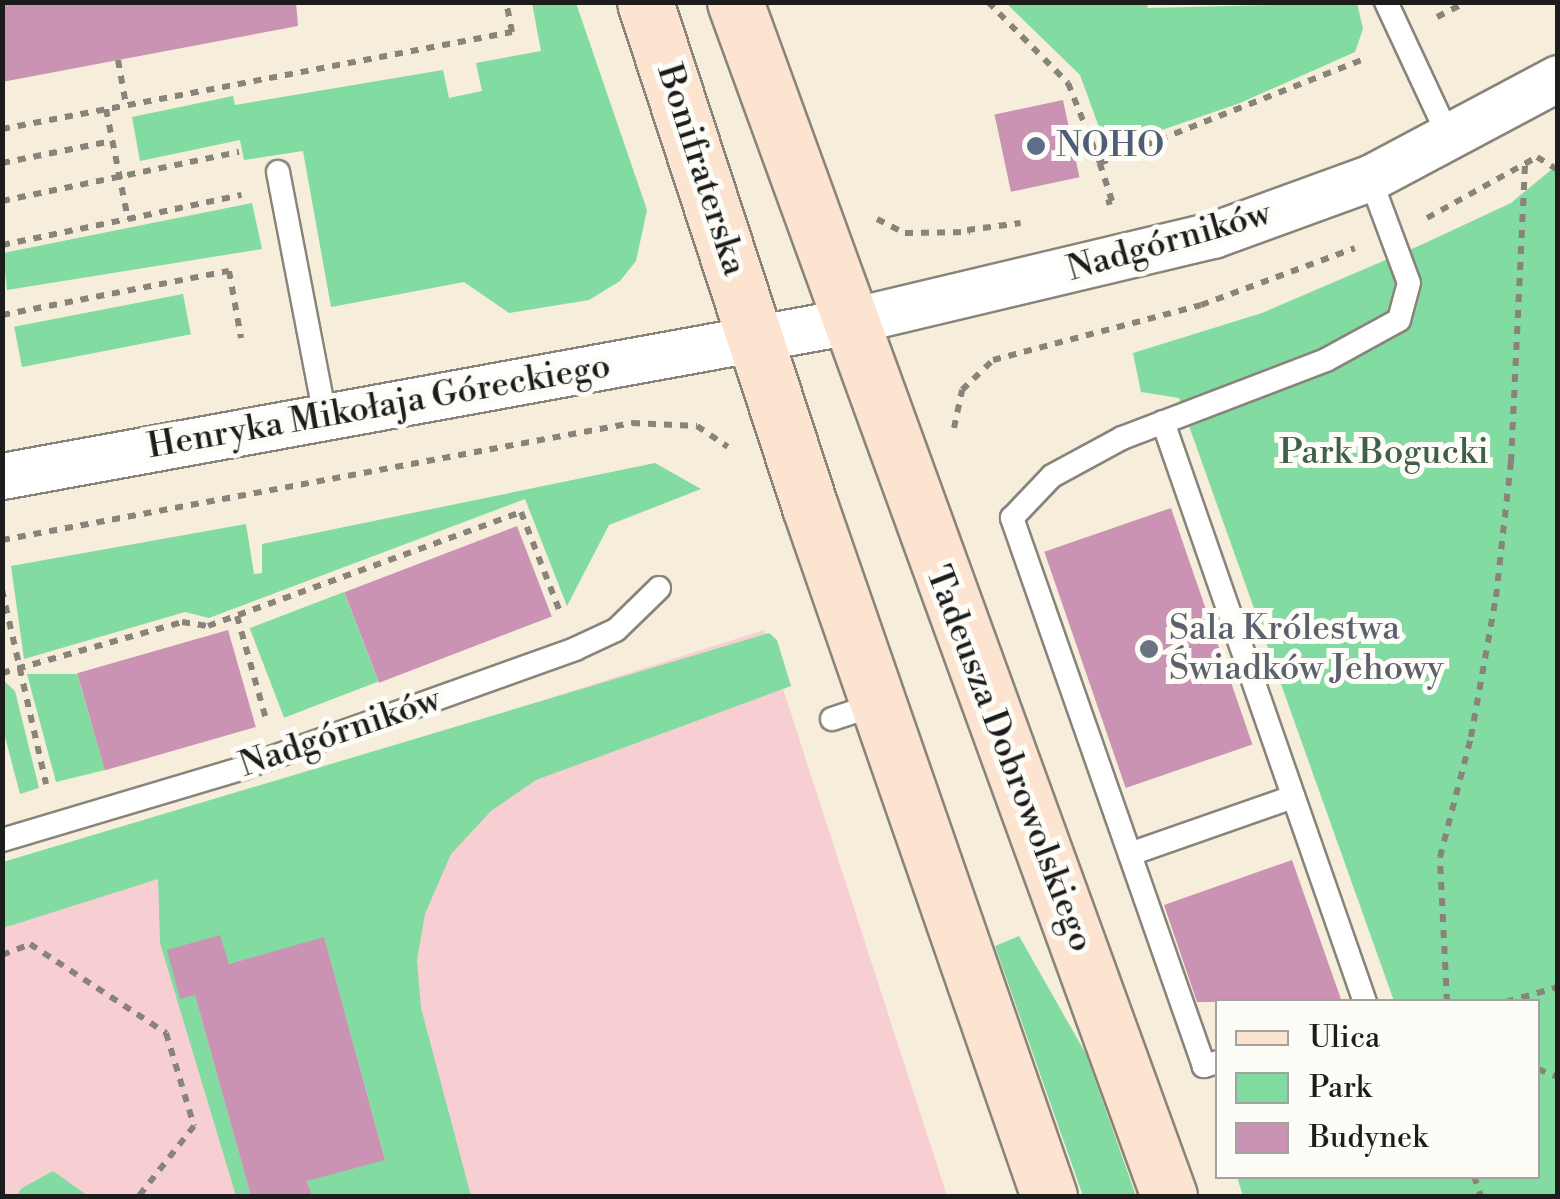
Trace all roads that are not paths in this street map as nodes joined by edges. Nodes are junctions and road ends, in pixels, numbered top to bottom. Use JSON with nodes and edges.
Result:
{"nodes":[{"id":1,"x":645,"y":2,"type":"edge"},
{"id":2,"x":734,"y":2,"type":"edge"},
{"id":3,"x":1386,"y":2,"type":"edge"},
{"id":4,"x":1558,"y":78,"type":"edge"},
{"id":5,"x":1450,"y":139,"type":"junction"},
{"id":6,"x":278,"y":172,"type":"dead end"},
{"id":7,"x":1370,"y":178,"type":"junction"},
{"id":8,"x":850,"y":320,"type":"junction"},
{"id":9,"x":756,"y":338,"type":"junction"},
{"id":10,"x":325,"y":416,"type":"junction"},
{"id":11,"x":1163,"y":422,"type":"junction"},
{"id":12,"x":2,"y":476,"type":"edge"},
{"id":13,"x":659,"y":588,"type":"dead end"},
{"id":14,"x":1293,"y":796,"type":"junction"},
{"id":15,"x":2,"y":840,"type":"edge"},
{"id":16,"x":1130,"y":854,"type":"junction"},
{"id":17,"x":1364,"y":999,"type":"edge"},
{"id":18,"x":1215,"y":1063,"type":"edge"},
{"id":19,"x":1050,"y":1196,"type":"edge"},
{"id":20,"x":1169,"y":1196,"type":"edge"}],
"edges":[{"from":1,"to":9,"type":"street","name":"Bonifraterska"},
{"from":2,"to":8,"type":"street"},
{"from":3,"to":5,"type":"lane"},
{"from":4,"to":5,"type":"street","name":"Nadgórników"},
{"from":5,"to":7,"type":"street","name":"Nadgórników"},
{"from":6,"to":10,"type":"lane"},
{"from":7,"to":8,"type":"street","name":"Nadgórników"},
{"from":7,"to":11,"type":"lane"},
{"from":8,"to":9,"type":"street","name":"Nadgórników"},
{"from":8,"to":20,"type":"street","name":"Tadeusza Dobrowolskiego"},
{"from":9,"to":10,"type":"street","name":"Henryka Mikołaja Góreckiego"},
{"from":9,"to":19,"type":"street"},
{"from":10,"to":12,"type":"street","name":"Henryka Mikołaja Góreckiego"},
{"from":11,"to":14,"type":"lane"},
{"from":11,"to":16,"type":"lane"},
{"from":13,"to":15,"type":"lane","name":"Nadgórników"},
{"from":14,"to":16,"type":"lane"},
{"from":14,"to":17,"type":"lane"},
{"from":16,"to":18,"type":"lane"}]}
